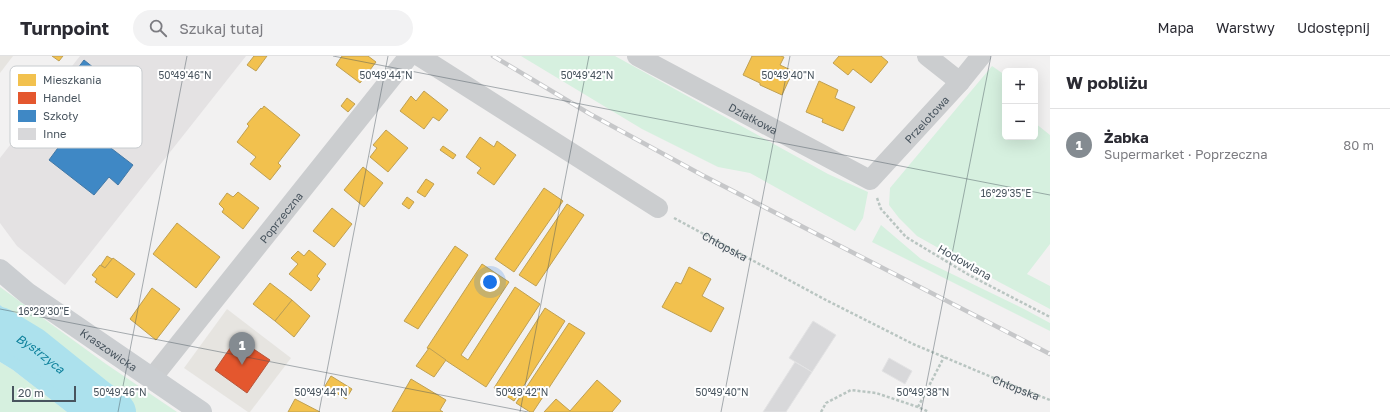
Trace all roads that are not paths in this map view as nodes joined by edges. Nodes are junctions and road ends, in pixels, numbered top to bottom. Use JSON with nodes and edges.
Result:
{"nodes":[{"id":1,"x":409,"y":56,"type":"edge"},
{"id":2,"x":419,"y":56,"type":"edge"},
{"id":3,"x":637,"y":56,"type":"edge"},
{"id":4,"x":927,"y":56,"type":"edge"},
{"id":5,"x":981,"y":56,"type":"edge"},
{"id":6,"x":960,"y":82,"type":"junction"},
{"id":7,"x":870,"y":180,"type":"joint"},
{"id":8,"x":658,"y":208,"type":"road end"},
{"id":9,"x":0,"y":270,"type":"edge"},
{"id":10,"x":152,"y":378,"type":"junction"},
{"id":11,"x":201,"y":412,"type":"edge"}],
"edges":[{"from":1,"to":10,"type":"street","name":"Poprzeczna"},
{"from":2,"to":8,"type":"street"},
{"from":3,"to":7,"type":"street","name":"Działkowa"},
{"from":4,"to":6,"type":"street"},
{"from":5,"to":6,"type":"street","name":"Przelotowa"},
{"from":6,"to":7,"type":"street","name":"Przelotowa"},
{"from":9,"to":10,"type":"street","name":"Kraszowicka"},
{"from":10,"to":11,"type":"street","name":"Kraszowicka"}]}
